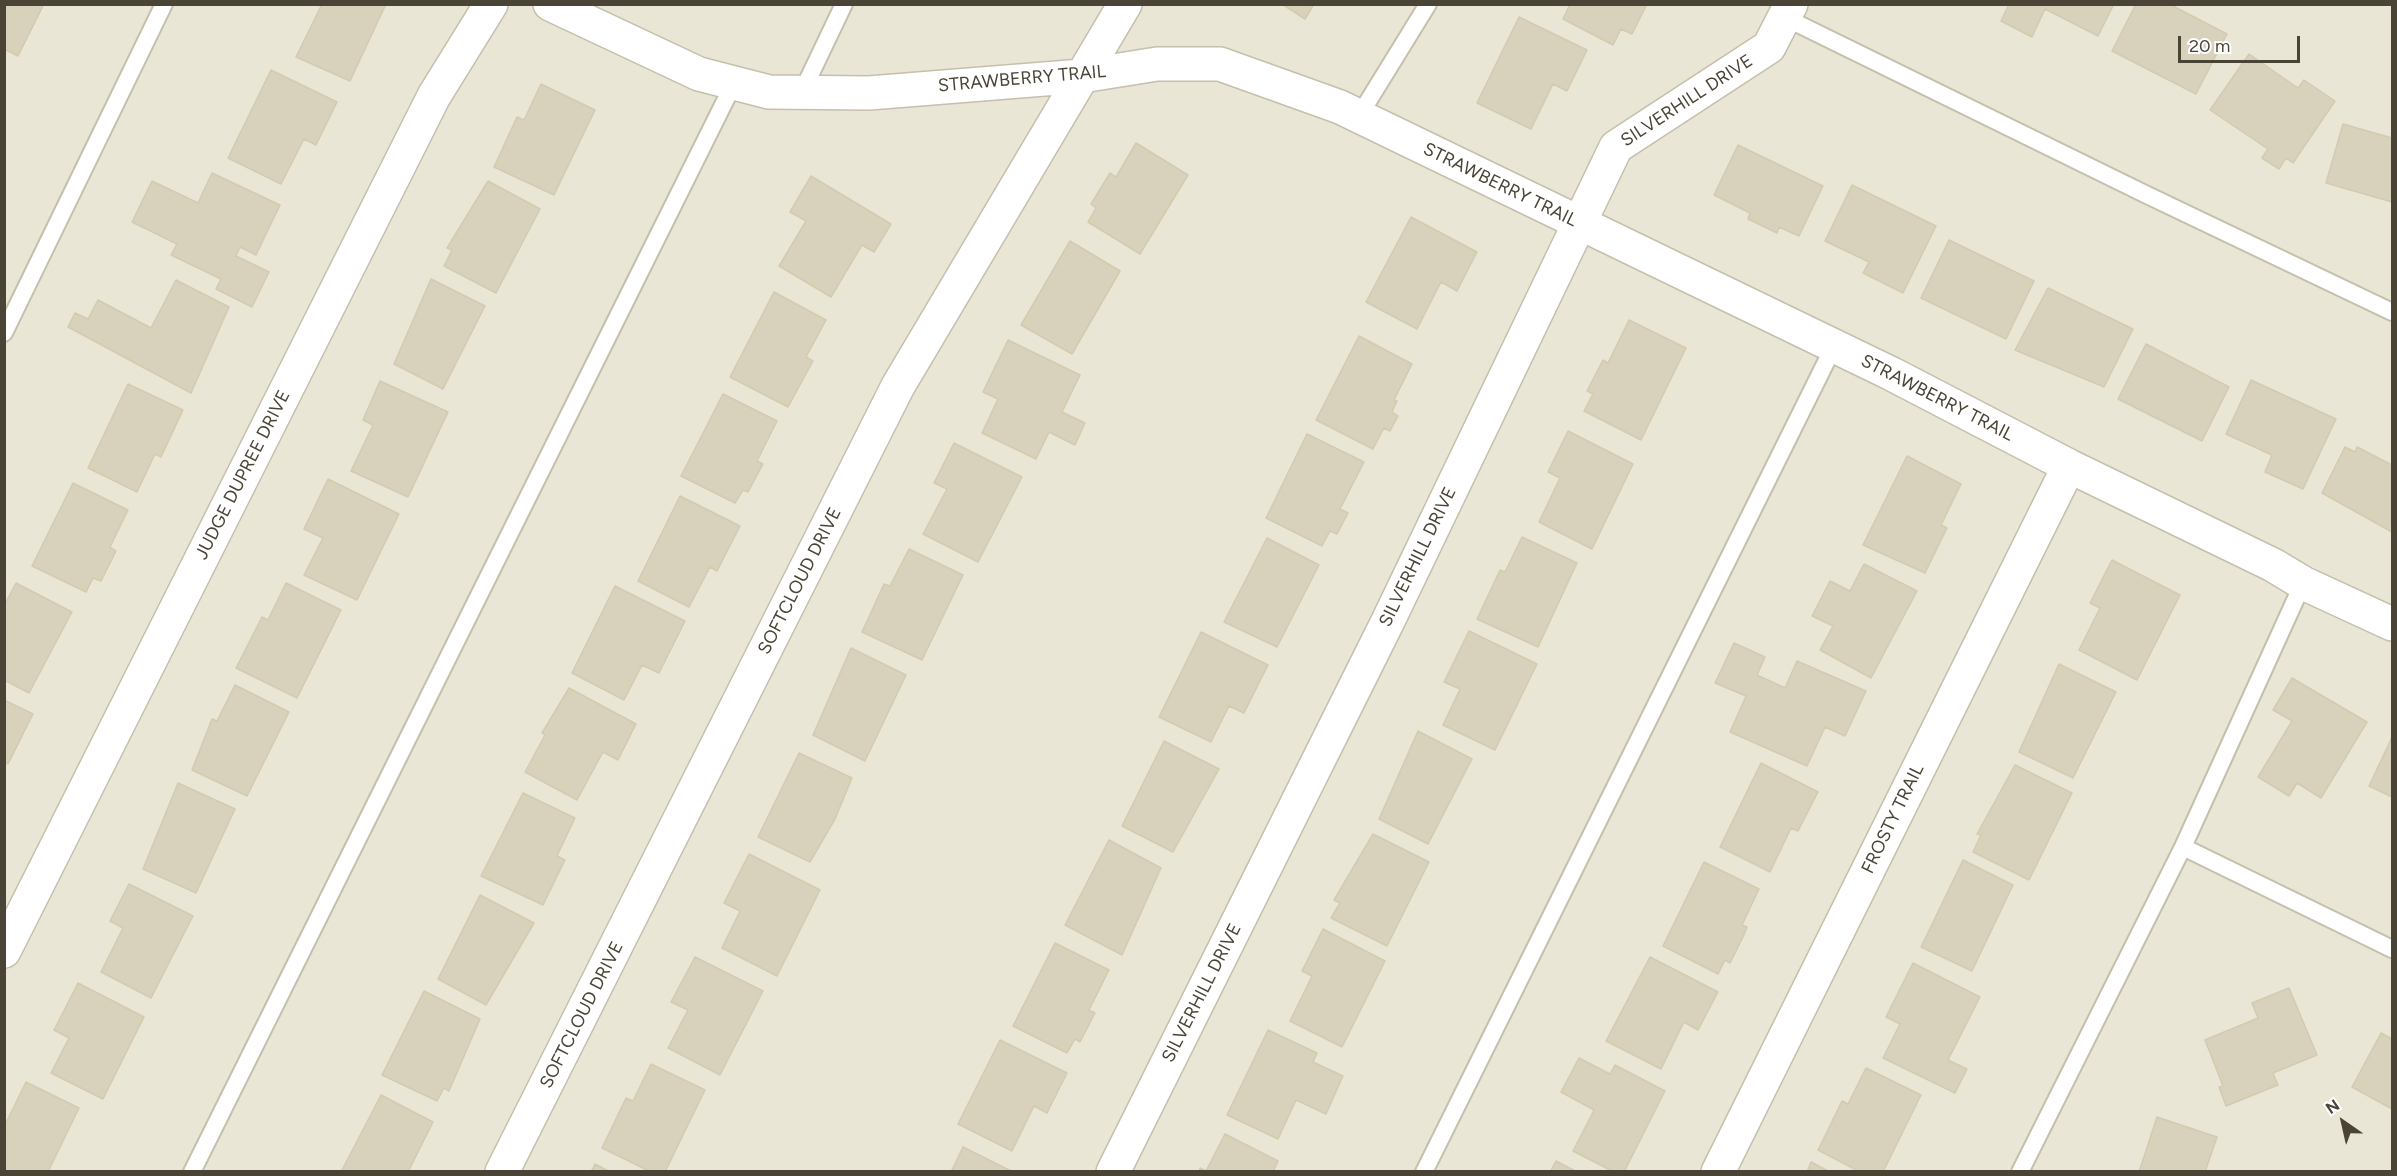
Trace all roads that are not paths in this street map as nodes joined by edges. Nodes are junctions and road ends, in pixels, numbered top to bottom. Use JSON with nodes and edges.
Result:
{"nodes":[{"id":1,"x":164,"y":4,"type":"edge"},
{"id":2,"x":491,"y":4,"type":"edge"},
{"id":3,"x":550,"y":4,"type":"edge"},
{"id":4,"x":844,"y":4,"type":"edge"},
{"id":5,"x":1125,"y":4,"type":"edge"},
{"id":6,"x":1428,"y":4,"type":"edge"},
{"id":7,"x":1788,"y":10,"type":"edge"},
{"id":8,"x":1082,"y":76,"type":"junction"},
{"id":9,"x":734,"y":83,"type":"junction"},
{"id":10,"x":802,"y":92,"type":"junction"},
{"id":11,"x":1359,"y":116,"type":"junction"},
{"id":12,"x":1580,"y":223,"type":"junction"},
{"id":13,"x":2392,"y":312,"type":"edge"},
{"id":14,"x":4,"y":333,"type":"edge"},
{"id":15,"x":1834,"y":346,"type":"junction"},
{"id":16,"x":2068,"y":466,"type":"junction"},
{"id":17,"x":2303,"y":583,"type":"junction"},
{"id":18,"x":2392,"y":624,"type":"edge"},
{"id":19,"x":2183,"y":847,"type":"junction"},
{"id":20,"x":2392,"y":949,"type":"edge"},
{"id":21,"x":4,"y":951,"type":"edge"},
{"id":22,"x":192,"y":1172,"type":"edge"},
{"id":23,"x":502,"y":1172,"type":"edge"},
{"id":24,"x":1113,"y":1172,"type":"edge"},
{"id":25,"x":1424,"y":1172,"type":"edge"},
{"id":26,"x":1718,"y":1172,"type":"edge"},
{"id":27,"x":2020,"y":1172,"type":"edge"}],
"edges":[{"from":1,"to":14,"type":"lane"},
{"from":2,"to":21,"type":"street","name":"JUDGE DUPREE DRIVE"},
{"from":3,"to":9,"type":"street","name":"STRAWBERRY TRAIL"},
{"from":4,"to":10,"type":"lane"},
{"from":5,"to":8,"type":"street","name":"SOFTCLOUD DRIVE"},
{"from":6,"to":11,"type":"lane"},
{"from":7,"to":12,"type":"street","name":"SILVERHILL DRIVE"},
{"from":7,"to":13,"type":"lane"},
{"from":8,"to":10,"type":"street","name":"STRAWBERRY TRAIL"},
{"from":8,"to":11,"type":"street","name":"STRAWBERRY TRAIL"},
{"from":8,"to":23,"type":"street","name":"SOFTCLOUD DRIVE"},
{"from":9,"to":10,"type":"street","name":"STRAWBERRY TRAIL"},
{"from":9,"to":22,"type":"lane"},
{"from":11,"to":12,"type":"street","name":"STRAWBERRY TRAIL"},
{"from":12,"to":15,"type":"street","name":"STRAWBERRY TRAIL"},
{"from":12,"to":24,"type":"street","name":"SILVERHILL DRIVE"},
{"from":15,"to":16,"type":"street","name":"STRAWBERRY TRAIL"},
{"from":15,"to":25,"type":"lane"},
{"from":16,"to":17,"type":"street","name":"STRAWBERRY TRAIL"},
{"from":16,"to":26,"type":"street","name":"FROSTY TRAIL"},
{"from":17,"to":18,"type":"street","name":"STRAWBERRY TRAIL"},
{"from":17,"to":19,"type":"lane"},
{"from":19,"to":20,"type":"lane"},
{"from":19,"to":27,"type":"lane"}]}
